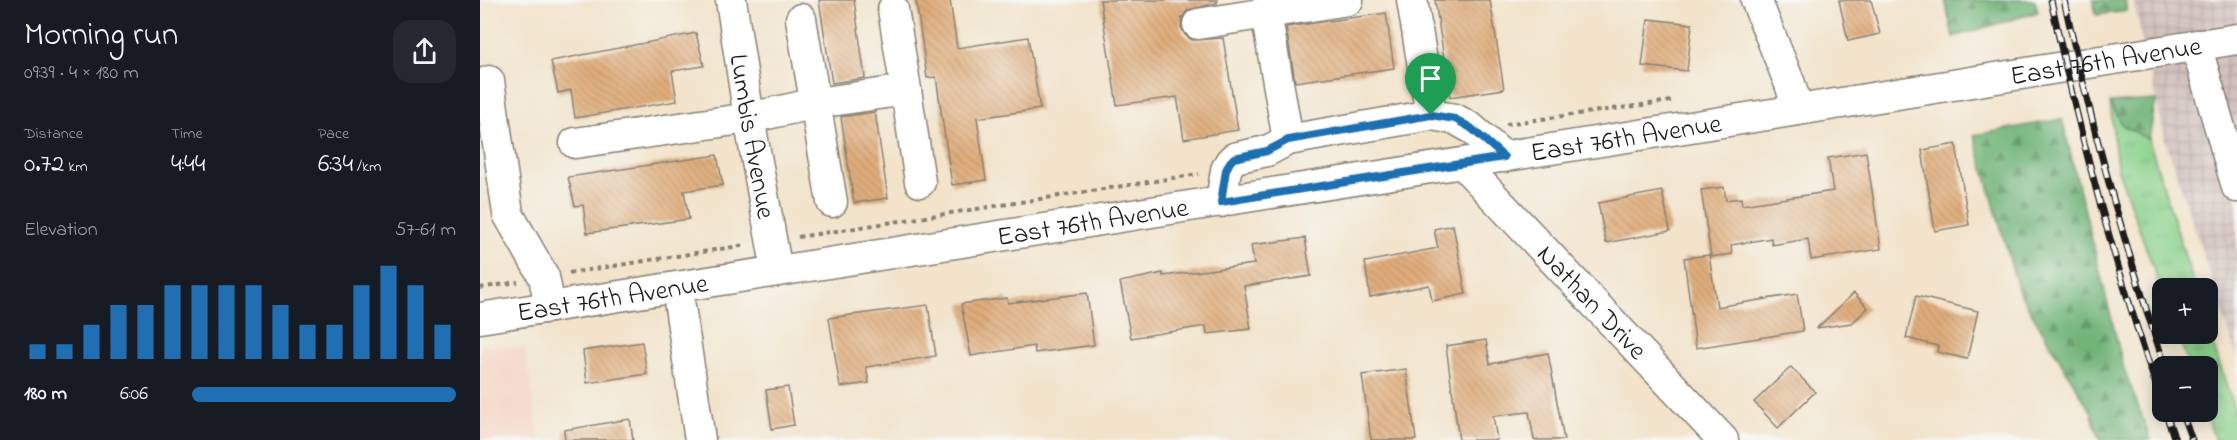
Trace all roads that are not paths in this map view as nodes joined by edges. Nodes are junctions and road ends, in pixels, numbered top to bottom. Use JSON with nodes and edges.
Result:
{"nodes":[{"id":1,"x":731,"y":0,"type":"edge"},
{"id":2,"x":1348,"y":0,"type":"edge"},
{"id":3,"x":1412,"y":0,"type":"edge"},
{"id":4,"x":1756,"y":0,"type":"edge"},
{"id":5,"x":893,"y":9,"type":"dead end"},
{"id":6,"x":1266,"y":13,"type":"junction"},
{"id":7,"x":801,"y":19,"type":"dead end"},
{"id":8,"x":1198,"y":24,"type":"dead end"},
{"id":9,"x":2237,"y":39,"type":"edge"},
{"id":10,"x":2196,"y":45,"type":"junction"},
{"id":11,"x":489,"y":81,"type":"dead end"},
{"id":12,"x":906,"y":90,"type":"junction"},
{"id":13,"x":817,"y":103,"type":"junction"},
{"id":14,"x":1798,"y":110,"type":"junction"},
{"id":15,"x":1431,"y":115,"type":"junction"},
{"id":16,"x":749,"y":118,"type":"junction"},
{"id":17,"x":1288,"y":140,"type":"junction"},
{"id":18,"x":576,"y":143,"type":"dead end"},
{"id":19,"x":1504,"y":157,"type":"junction"},
{"id":20,"x":1463,"y":164,"type":"junction"},
{"id":21,"x":920,"y":182,"type":"dead end"},
{"id":22,"x":2237,"y":187,"type":"edge"},
{"id":23,"x":832,"y":202,"type":"dead end"},
{"id":24,"x":1221,"y":202,"type":"junction"},
{"id":25,"x":777,"y":271,"type":"junction"},
{"id":26,"x":677,"y":287,"type":"junction"},
{"id":27,"x":550,"y":307,"type":"junction"},
{"id":28,"x":480,"y":318,"type":"edge"},
{"id":29,"x":700,"y":440,"type":"edge"},
{"id":30,"x":1723,"y":440,"type":"edge"}],
"edges":[{"from":1,"to":16,"type":"street","name":"Lumbis Avenue"},
{"from":2,"to":6,"type":"street"},
{"from":3,"to":15,"type":"street"},
{"from":4,"to":14,"type":"street"},
{"from":5,"to":12,"type":"street"},
{"from":6,"to":8,"type":"street"},
{"from":6,"to":17,"type":"street"},
{"from":7,"to":13,"type":"street"},
{"from":9,"to":10,"type":"street","name":"East 76th Avenue"},
{"from":10,"to":14,"type":"street","name":"East 76th Avenue"},
{"from":10,"to":22,"type":"street"},
{"from":11,"to":27,"type":"street"},
{"from":12,"to":13,"type":"street"},
{"from":12,"to":21,"type":"street"},
{"from":13,"to":16,"type":"street"},
{"from":13,"to":23,"type":"street"},
{"from":14,"to":19,"type":"street","name":"East 76th Avenue"},
{"from":15,"to":17,"type":"street"},
{"from":15,"to":19,"type":"street"},
{"from":16,"to":18,"type":"street"},
{"from":16,"to":25,"type":"street","name":"Lumbis Avenue"},
{"from":17,"to":24,"type":"street"},
{"from":19,"to":20,"type":"street","name":"East 76th Avenue"},
{"from":20,"to":24,"type":"street","name":"East 76th Avenue"},
{"from":20,"to":30,"type":"street","name":"Nathan Drive"},
{"from":24,"to":25,"type":"street","name":"East 76th Avenue"},
{"from":25,"to":26,"type":"street","name":"East 76th Avenue"},
{"from":26,"to":27,"type":"street","name":"East 76th Avenue"},
{"from":26,"to":29,"type":"street"},
{"from":27,"to":28,"type":"street","name":"East 76th Avenue"}]}
